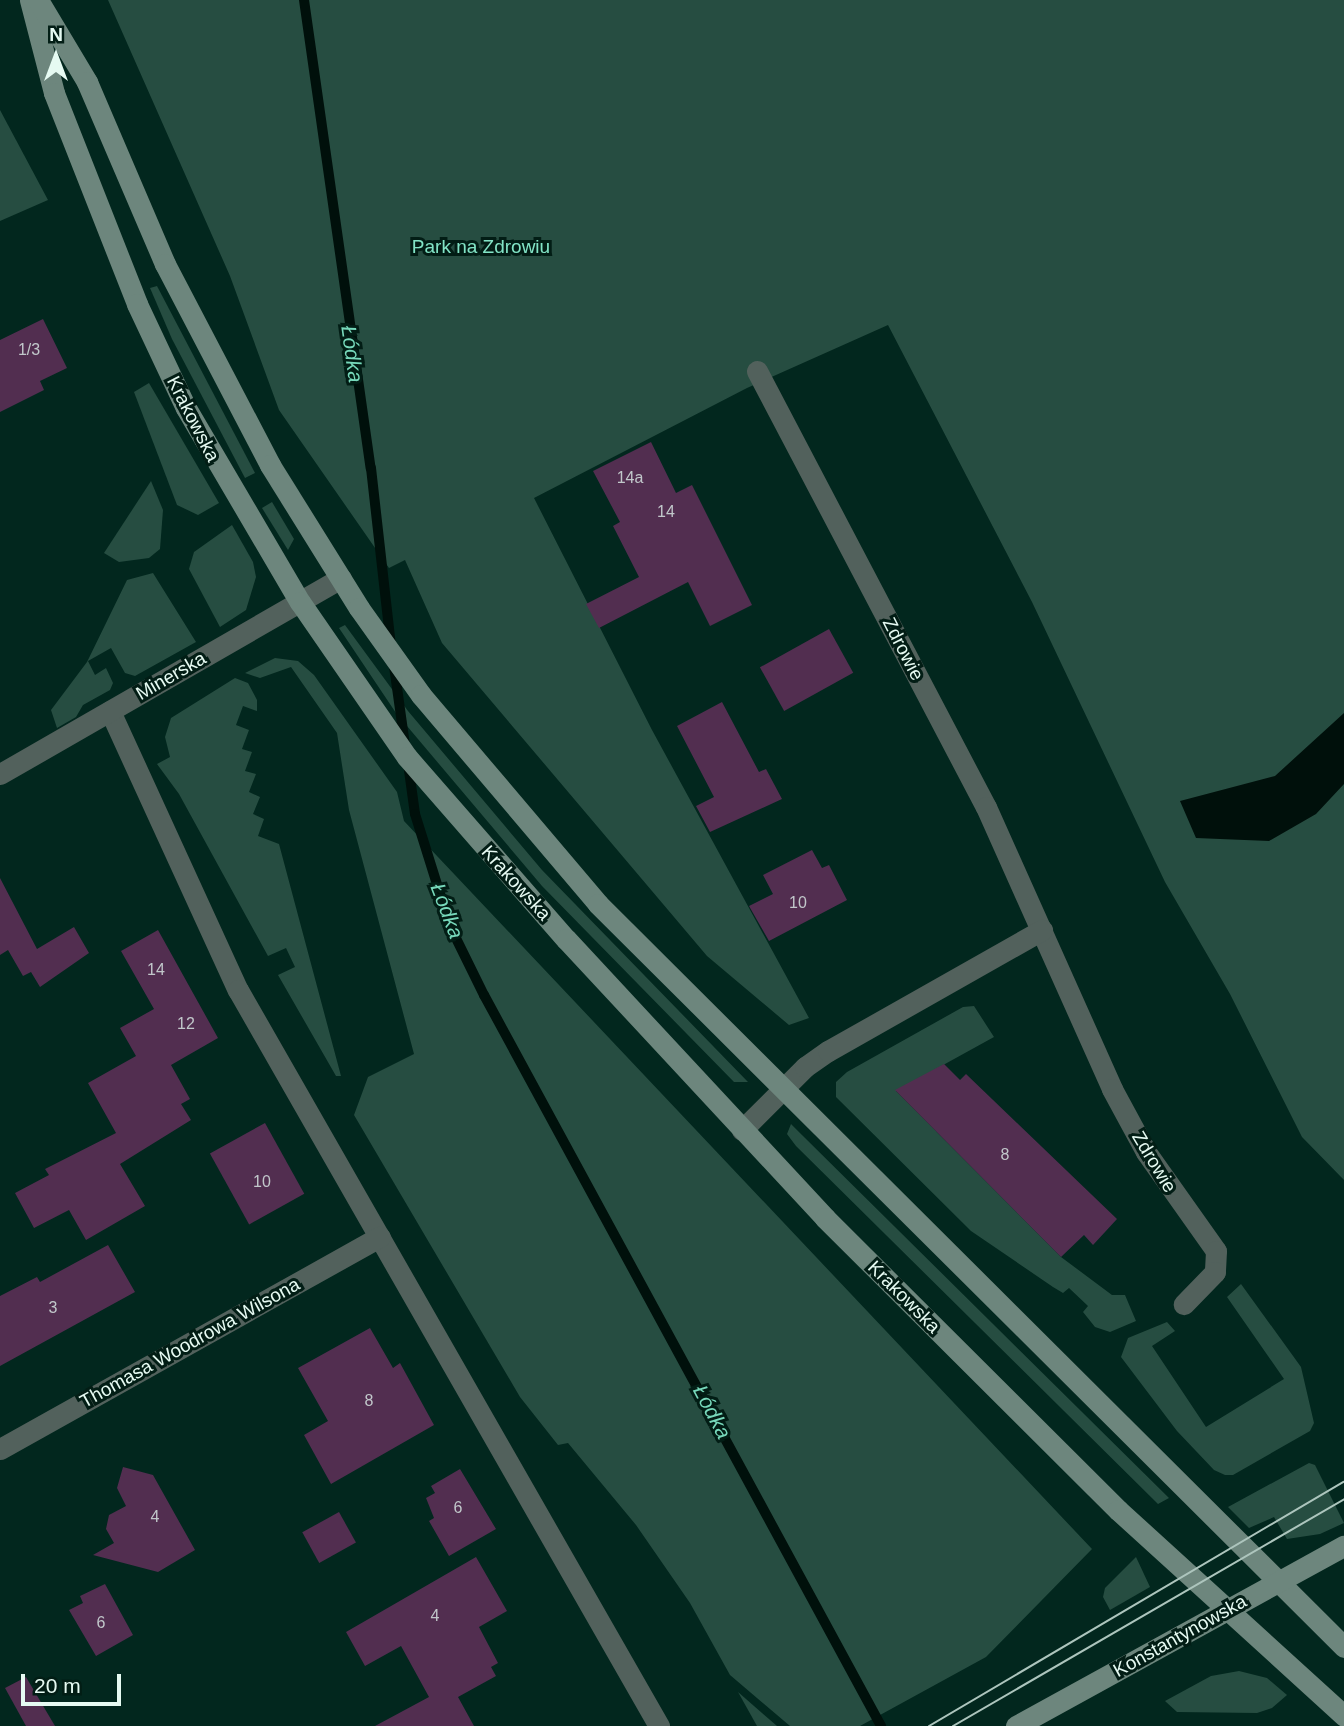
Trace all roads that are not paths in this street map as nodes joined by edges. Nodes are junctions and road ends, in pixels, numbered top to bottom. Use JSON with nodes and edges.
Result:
{"nodes":[{"id":1,"x":30,"y":0,"type":"edge"},
{"id":2,"x":38,"y":0,"type":"edge"},
{"id":3,"x":757,"y":371,"type":"dead end"},
{"id":4,"x":341,"y":578,"type":"junction"},
{"id":5,"x":300,"y":602,"type":"junction"},
{"id":6,"x":110,"y":711,"type":"junction"},
{"id":7,"x":0,"y":774,"type":"edge"},
{"id":8,"x":1042,"y":930,"type":"junction"},
{"id":9,"x":783,"y":1090,"type":"junction"},
{"id":10,"x":742,"y":1130,"type":"junction"},
{"id":11,"x":380,"y":1237,"type":"junction"},
{"id":12,"x":1184,"y":1304,"type":"dead end"},
{"id":13,"x":0,"y":1449,"type":"edge"},
{"id":14,"x":1344,"y":1546,"type":"edge"},
{"id":15,"x":1279,"y":1582,"type":"junction"},
{"id":16,"x":1228,"y":1610,"type":"junction"},
{"id":17,"x":1344,"y":1647,"type":"edge"},
{"id":18,"x":1344,"y":1716,"type":"edge"},
{"id":19,"x":659,"y":1726,"type":"edge"},
{"id":20,"x":1016,"y":1726,"type":"edge"}],
"edges":[{"from":1,"to":5,"type":"main road","name":"Krakowska"},
{"from":2,"to":4,"type":"main road"},
{"from":3,"to":8,"type":"street","name":"Zdrowie"},
{"from":4,"to":5,"type":"street","name":"Minerska"},
{"from":4,"to":9,"type":"main road"},
{"from":5,"to":6,"type":"street","name":"Minerska"},
{"from":5,"to":10,"type":"main road","name":"Krakowska"},
{"from":6,"to":7,"type":"street","name":"Minerska"},
{"from":6,"to":11,"type":"street"},
{"from":8,"to":9,"type":"street"},
{"from":8,"to":12,"type":"street","name":"Zdrowie"},
{"from":9,"to":10,"type":"street"},
{"from":9,"to":15,"type":"main road"},
{"from":10,"to":16,"type":"main road","name":"Krakowska"},
{"from":11,"to":13,"type":"street","name":"Thomasa Woodrowa Wilsona"},
{"from":11,"to":19,"type":"street"},
{"from":14,"to":15,"type":"main road","name":"Konstantynowska"},
{"from":15,"to":16,"type":"main road","name":"Konstantynowska"},
{"from":15,"to":17,"type":"main road"},
{"from":16,"to":18,"type":"main road","name":"Krakowska"},
{"from":16,"to":20,"type":"main road","name":"Konstantynowska"}]}
